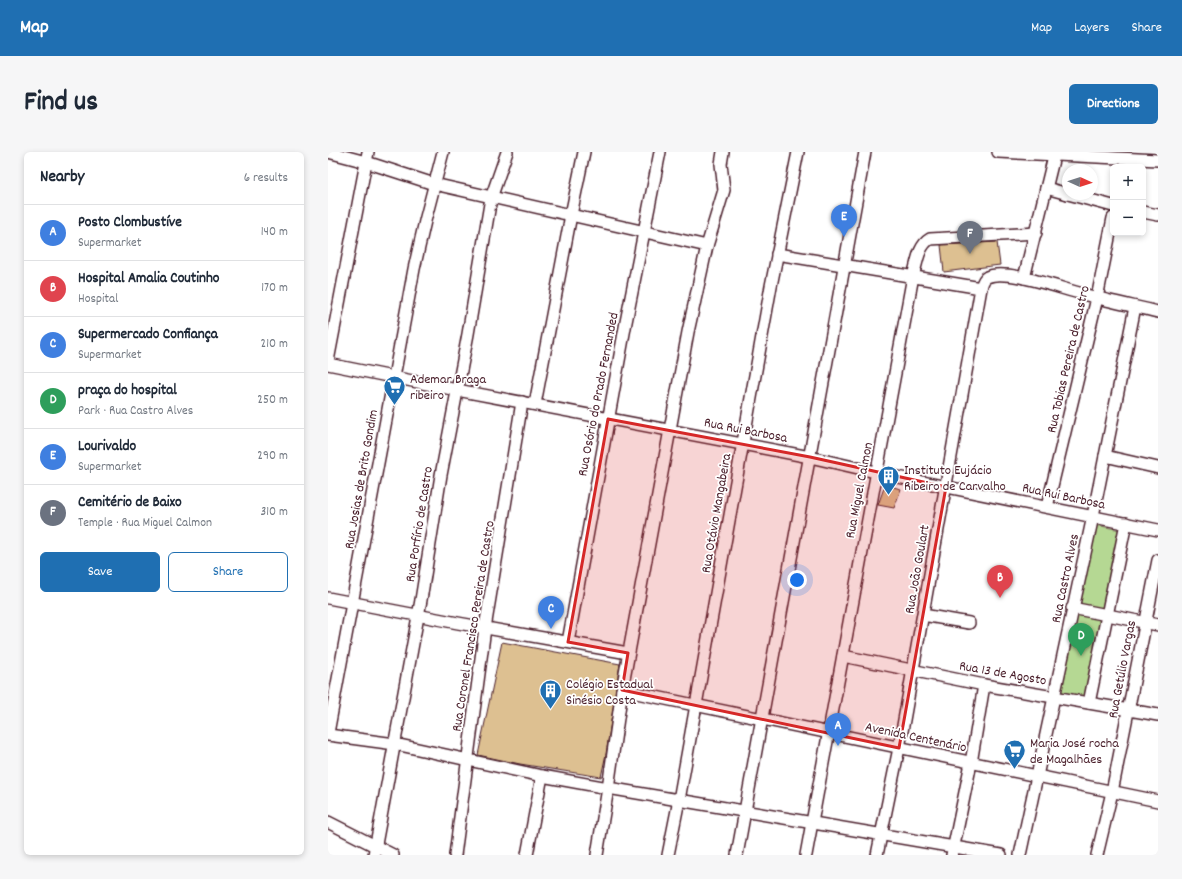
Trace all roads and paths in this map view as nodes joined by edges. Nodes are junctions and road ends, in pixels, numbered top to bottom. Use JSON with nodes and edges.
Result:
{"nodes":[{"id":1,"x":328,"y":152,"type":"edge"},
{"id":2,"x":443,"y":152,"type":"edge"},
{"id":3,"x":508,"y":152,"type":"edge"},
{"id":4,"x":584,"y":152,"type":"edge"},
{"id":5,"x":660,"y":152,"type":"edge"},
{"id":6,"x":723,"y":152,"type":"edge"},
{"id":7,"x":798,"y":152,"type":"edge"},
{"id":8,"x":865,"y":152,"type":"edge"},
{"id":9,"x":998,"y":152,"type":"edge"},
{"id":10,"x":1055,"y":153,"type":"edge"},
{"id":11,"x":367,"y":157,"type":"edge"},
{"id":12,"x":1128,"y":159,"type":"edge"},
{"id":13,"x":1158,"y":160,"type":"edge"},
{"id":14,"x":434,"y":184,"type":"junction"},
{"id":15,"x":1046,"y":188,"type":"junction"},
{"id":16,"x":1062,"y":192,"type":"edge"},
{"id":17,"x":491,"y":198,"type":"junction"},
{"id":18,"x":1090,"y":200,"type":"edge"},
{"id":19,"x":1110,"y":205,"type":"edge"},
{"id":20,"x":1146,"y":213,"type":"edge"},
{"id":21,"x":571,"y":215,"type":"junction"},
{"id":22,"x":1158,"y":215,"type":"edge"},
{"id":23,"x":643,"y":231,"type":"junction"},
{"id":24,"x":1036,"y":233,"type":"junction"},
{"id":25,"x":1110,"y":233,"type":"edge"},
{"id":26,"x":707,"y":246,"type":"junction"},
{"id":27,"x":777,"y":254,"type":"junction"},
{"id":28,"x":845,"y":265,"type":"junction"},
{"id":29,"x":914,"y":276,"type":"junction"},
{"id":30,"x":1024,"y":278,"type":"junction"},
{"id":31,"x":981,"y":288,"type":"junction"},
{"id":32,"x":1097,"y":298,"type":"junction"},
{"id":33,"x":1135,"y":307,"type":"junction"},
{"id":34,"x":1158,"y":312,"type":"edge"},
{"id":35,"x":328,"y":362,"type":"edge"},
{"id":36,"x":394,"y":376,"type":"junction"},
{"id":37,"x":456,"y":390,"type":"junction"},
{"id":38,"x":522,"y":402,"type":"junction"},
{"id":39,"x":535,"y":404,"type":"junction"},
{"id":40,"x":608,"y":419,"type":"junction"},
{"id":41,"x":670,"y":430,"type":"junction"},
{"id":42,"x":743,"y":444,"type":"junction"},
{"id":43,"x":1105,"y":456,"type":"junction"},
{"id":44,"x":810,"y":457,"type":"junction"},
{"id":45,"x":1158,"y":468,"type":"edge"},
{"id":46,"x":877,"y":472,"type":"junction"},
{"id":47,"x":946,"y":487,"type":"junction"},
{"id":48,"x":1047,"y":507,"type":"junction"},
{"id":49,"x":1093,"y":516,"type":"junction"},
{"id":50,"x":1126,"y":523,"type":"junction"},
{"id":51,"x":1158,"y":530,"type":"edge"},
{"id":52,"x":1158,"y":560,"type":"edge"},
{"id":53,"x":328,"y":598,"type":"edge"},
{"id":54,"x":352,"y":603,"type":"junction"},
{"id":55,"x":1072,"y":608,"type":"junction"},
{"id":56,"x":923,"y":615,"type":"junction"},
{"id":57,"x":1108,"y":615,"type":"junction"},
{"id":58,"x":418,"y":616,"type":"junction"},
{"id":59,"x":1145,"y":622,"type":"junction"},
{"id":60,"x":969,"y":623,"type":"dead end"},
{"id":61,"x":1158,"y":625,"type":"edge"},
{"id":62,"x":485,"y":628,"type":"junction"},
{"id":63,"x":568,"y":642,"type":"junction"},
{"id":64,"x":628,"y":653,"type":"junction"},
{"id":65,"x":843,"y":656,"type":"junction"},
{"id":66,"x":913,"y":671,"type":"junction"},
{"id":67,"x":984,"y":685,"type":"junction"},
{"id":68,"x":622,"y":690,"type":"junction"},
{"id":69,"x":1054,"y":697,"type":"junction"},
{"id":70,"x":1089,"y":704,"type":"junction"},
{"id":71,"x":696,"y":705,"type":"junction"},
{"id":72,"x":1128,"y":710,"type":"junction"},
{"id":73,"x":1158,"y":715,"type":"edge"},
{"id":74,"x":762,"y":719,"type":"junction"},
{"id":75,"x":829,"y":733,"type":"junction"},
{"id":76,"x":328,"y":734,"type":"edge"},
{"id":77,"x":395,"y":744,"type":"junction"},
{"id":78,"x":899,"y":748,"type":"junction"},
{"id":79,"x":468,"y":760,"type":"junction"},
{"id":80,"x":971,"y":763,"type":"junction"},
{"id":81,"x":542,"y":776,"type":"junction"},
{"id":82,"x":1036,"y":777,"type":"junction"},
{"id":83,"x":608,"y":788,"type":"junction"},
{"id":84,"x":1112,"y":792,"type":"junction"},
{"id":85,"x":679,"y":800,"type":"junction"},
{"id":86,"x":1158,"y":801,"type":"edge"},
{"id":87,"x":746,"y":812,"type":"junction"},
{"id":88,"x":328,"y":822,"type":"edge"},
{"id":89,"x":813,"y":822,"type":"junction"},
{"id":90,"x":882,"y":835,"type":"junction"},
{"id":91,"x":375,"y":851,"type":"edge"},
{"id":92,"x":953,"y":851,"type":"edge"},
{"id":93,"x":393,"y":855,"type":"edge"},
{"id":94,"x":455,"y":855,"type":"edge"},
{"id":95,"x":527,"y":855,"type":"edge"},
{"id":96,"x":597,"y":855,"type":"edge"},
{"id":97,"x":668,"y":855,"type":"edge"},
{"id":98,"x":737,"y":855,"type":"edge"},
{"id":99,"x":806,"y":855,"type":"edge"},
{"id":100,"x":878,"y":855,"type":"edge"},
{"id":101,"x":1001,"y":855,"type":"edge"},
{"id":102,"x":1020,"y":855,"type":"edge"},
{"id":103,"x":1097,"y":855,"type":"edge"}],
"edges":[{"from":1,"to":11,"type":"street"},
{"from":2,"to":14,"type":"street","name":"Rua Josias de Brito Gondim"},
{"from":3,"to":17,"type":"street","name":"Rua Porfírio de Castro"},
{"from":4,"to":21,"type":"street"},
{"from":5,"to":23,"type":"street","name":"Rua Osório do Prado Fernanded"},
{"from":6,"to":26,"type":"street"},
{"from":7,"to":27,"type":"street","name":"Rua Otávio Mangabeira"},
{"from":8,"to":28,"type":"street"},
{"from":9,"to":10,"type":"street"},
{"from":10,"to":12,"type":"street"},
{"from":10,"to":15,"type":"street"},
{"from":11,"to":14,"type":"street"},
{"from":11,"to":35,"type":"street"},
{"from":12,"to":13,"type":"street"},
{"from":14,"to":17,"type":"street"},
{"from":14,"to":36,"type":"street","name":"Rua Josias de Brito Gondim"},
{"from":15,"to":16,"type":"street"},
{"from":15,"to":24,"type":"street"},
{"from":17,"to":21,"type":"street"},
{"from":17,"to":37,"type":"street","name":"Rua Porfírio de Castro"},
{"from":18,"to":19,"type":"street"},
{"from":20,"to":22,"type":"street"},
{"from":21,"to":23,"type":"street"},
{"from":21,"to":39,"type":"street"},
{"from":23,"to":26,"type":"street"},
{"from":23,"to":40,"type":"street","name":"Rua Osório do Prado Fernanded"},
{"from":24,"to":29,"type":"street","name":"Rua Miguel Calmon"},
{"from":24,"to":30,"type":"street"},
{"from":25,"to":32,"type":"street","name":"Rua Tobias Pereira de Castro"},
{"from":26,"to":41,"type":"street"},
{"from":27,"to":28,"type":"street"},
{"from":27,"to":42,"type":"street","name":"Rua Otávio Mangabeira"},
{"from":28,"to":29,"type":"street"},
{"from":28,"to":44,"type":"street"},
{"from":29,"to":31,"type":"street"},
{"from":29,"to":46,"type":"street","name":"Rua Miguel Calmon"},
{"from":30,"to":31,"type":"street"},
{"from":30,"to":32,"type":"street"},
{"from":31,"to":47,"type":"street","name":"Rua João Goulart"},
{"from":32,"to":33,"type":"street"},
{"from":32,"to":48,"type":"street","name":"Rua Tobias Pereira de Castro"},
{"from":33,"to":34,"type":"street"},
{"from":33,"to":43,"type":"street","name":"Rua Castro Alves"},
{"from":35,"to":36,"type":"street","name":"Rua Rui Barbosa"},
{"from":36,"to":37,"type":"street","name":"Rua Rui Barbosa"},
{"from":36,"to":54,"type":"street","name":"Rua Josias de Brito Gondim"},
{"from":37,"to":38,"type":"street","name":"Rua Rui Barbosa"},
{"from":37,"to":58,"type":"street","name":"Rua Porfírio de Castro"},
{"from":38,"to":39,"type":"street","name":"Rua Rui Barbosa"},
{"from":38,"to":62,"type":"street","name":"Rua Coronel Francisco Pereira de Castro"},
{"from":39,"to":40,"type":"street","name":"Rua Rui Barbosa"},
{"from":40,"to":41,"type":"street","name":"Rua Rui Barbosa"},
{"from":40,"to":63,"type":"street","name":"Rua Osório do Prado Fernanded"},
{"from":41,"to":42,"type":"street","name":"Rua Rui Barbosa"},
{"from":41,"to":64,"type":"street"},
{"from":42,"to":44,"type":"street","name":"Rua Rui Barbosa"},
{"from":42,"to":71,"type":"street","name":"Rua Otávio Mangabeira"},
{"from":43,"to":45,"type":"street"},
{"from":43,"to":49,"type":"street","name":"Rua Castro Alves"},
{"from":44,"to":46,"type":"street","name":"Rua Rui Barbosa"},
{"from":44,"to":74,"type":"street"},
{"from":46,"to":47,"type":"street","name":"Rua Rui Barbosa"},
{"from":46,"to":65,"type":"street","name":"Rua Miguel Calmon"},
{"from":47,"to":48,"type":"street","name":"Rua Rui Barbosa"},
{"from":47,"to":56,"type":"street","name":"Rua João Goulart"},
{"from":48,"to":49,"type":"street","name":"Rua Rui Barbosa"},
{"from":49,"to":50,"type":"street","name":"Rua Rui Barbosa"},
{"from":49,"to":55,"type":"street","name":"Rua Castro Alves"},
{"from":50,"to":51,"type":"street","name":"Rua Rui Barbosa"},
{"from":50,"to":57,"type":"street"},
{"from":52,"to":59,"type":"street","name":"Rua Getúlio Vargas"},
{"from":53,"to":54,"type":"street"},
{"from":54,"to":58,"type":"street"},
{"from":54,"to":76,"type":"street","name":"Rua Josias de Brito Gondim"},
{"from":55,"to":57,"type":"street"},
{"from":55,"to":69,"type":"street","name":"Rua Castro Alves"},
{"from":56,"to":60,"type":"street"},
{"from":56,"to":66,"type":"street","name":"Rua João Goulart"},
{"from":57,"to":59,"type":"street"},
{"from":57,"to":70,"type":"street"},
{"from":58,"to":62,"type":"street"},
{"from":58,"to":77,"type":"street","name":"Rua Porfírio de Castro"},
{"from":59,"to":61,"type":"street"},
{"from":59,"to":72,"type":"street","name":"Rua Getúlio Vargas"},
{"from":62,"to":63,"type":"street"},
{"from":62,"to":79,"type":"street","name":"Rua Coronel Francisco Pereira de Castro"},
{"from":63,"to":64,"type":"street"},
{"from":64,"to":68,"type":"street"},
{"from":65,"to":66,"type":"street","name":"Rua 13 de Agosto"},
{"from":65,"to":75,"type":"street","name":"Rua Miguel Calmon"},
{"from":66,"to":67,"type":"street","name":"Rua 13 de Agosto"},
{"from":66,"to":78,"type":"street","name":"Rua João Goulart"},
{"from":67,"to":69,"type":"street","name":"Rua 13 de Agosto"},
{"from":67,"to":80,"type":"street"},
{"from":68,"to":71,"type":"street","name":"Avenida Centenário"},
{"from":68,"to":83,"type":"street"},
{"from":69,"to":70,"type":"street","name":"Rua 13 de Agosto"},
{"from":69,"to":82,"type":"street","name":"Rua Castro Alves"},
{"from":70,"to":72,"type":"street","name":"Rua 13 de Agosto"},
{"from":71,"to":74,"type":"street","name":"Avenida Centenário"},
{"from":71,"to":85,"type":"street","name":"Rua Otávio Mangabeira"},
{"from":72,"to":73,"type":"street","name":"Rua 13 de Agosto"},
{"from":72,"to":84,"type":"street","name":"Rua Getúlio Vargas"},
{"from":74,"to":75,"type":"street","name":"Avenida Centenário"},
{"from":74,"to":87,"type":"street"},
{"from":75,"to":78,"type":"street","name":"Avenida Centenário"},
{"from":75,"to":89,"type":"street","name":"Rua Miguel Calmon"},
{"from":76,"to":77,"type":"street"},
{"from":77,"to":79,"type":"street"},
{"from":77,"to":91,"type":"street","name":"Rua Porfírio de Castro"},
{"from":78,"to":80,"type":"street","name":"Avenida Centenário"},
{"from":78,"to":90,"type":"street","name":"Rua João Goulart"},
{"from":79,"to":81,"type":"street"},
{"from":79,"to":94,"type":"street","name":"Rua Coronel Francisco Pereira de Castro"},
{"from":80,"to":82,"type":"street","name":"Avenida Centenário"},
{"from":80,"to":92,"type":"street"},
{"from":81,"to":83,"type":"street"},
{"from":81,"to":95,"type":"street"},
{"from":82,"to":84,"type":"street","name":"Avenida Centenário"},
{"from":82,"to":102,"type":"street","name":"Rua Castro Alves"},
{"from":83,"to":85,"type":"street"},
{"from":83,"to":96,"type":"street"},
{"from":84,"to":86,"type":"street","name":"Avenida Centenário"},
{"from":84,"to":103,"type":"street","name":"Rua Getúlio Vargas"},
{"from":85,"to":87,"type":"street"},
{"from":85,"to":97,"type":"street","name":"Rua Otávio Mangabeira"},
{"from":87,"to":89,"type":"street"},
{"from":87,"to":98,"type":"street"},
{"from":88,"to":91,"type":"street"},
{"from":89,"to":90,"type":"street"},
{"from":89,"to":99,"type":"street","name":"Rua Miguel Calmon"},
{"from":90,"to":92,"type":"street"},
{"from":90,"to":100,"type":"street","name":"Rua João Goulart"},
{"from":91,"to":93,"type":"street"},
{"from":92,"to":101,"type":"street"}]}
